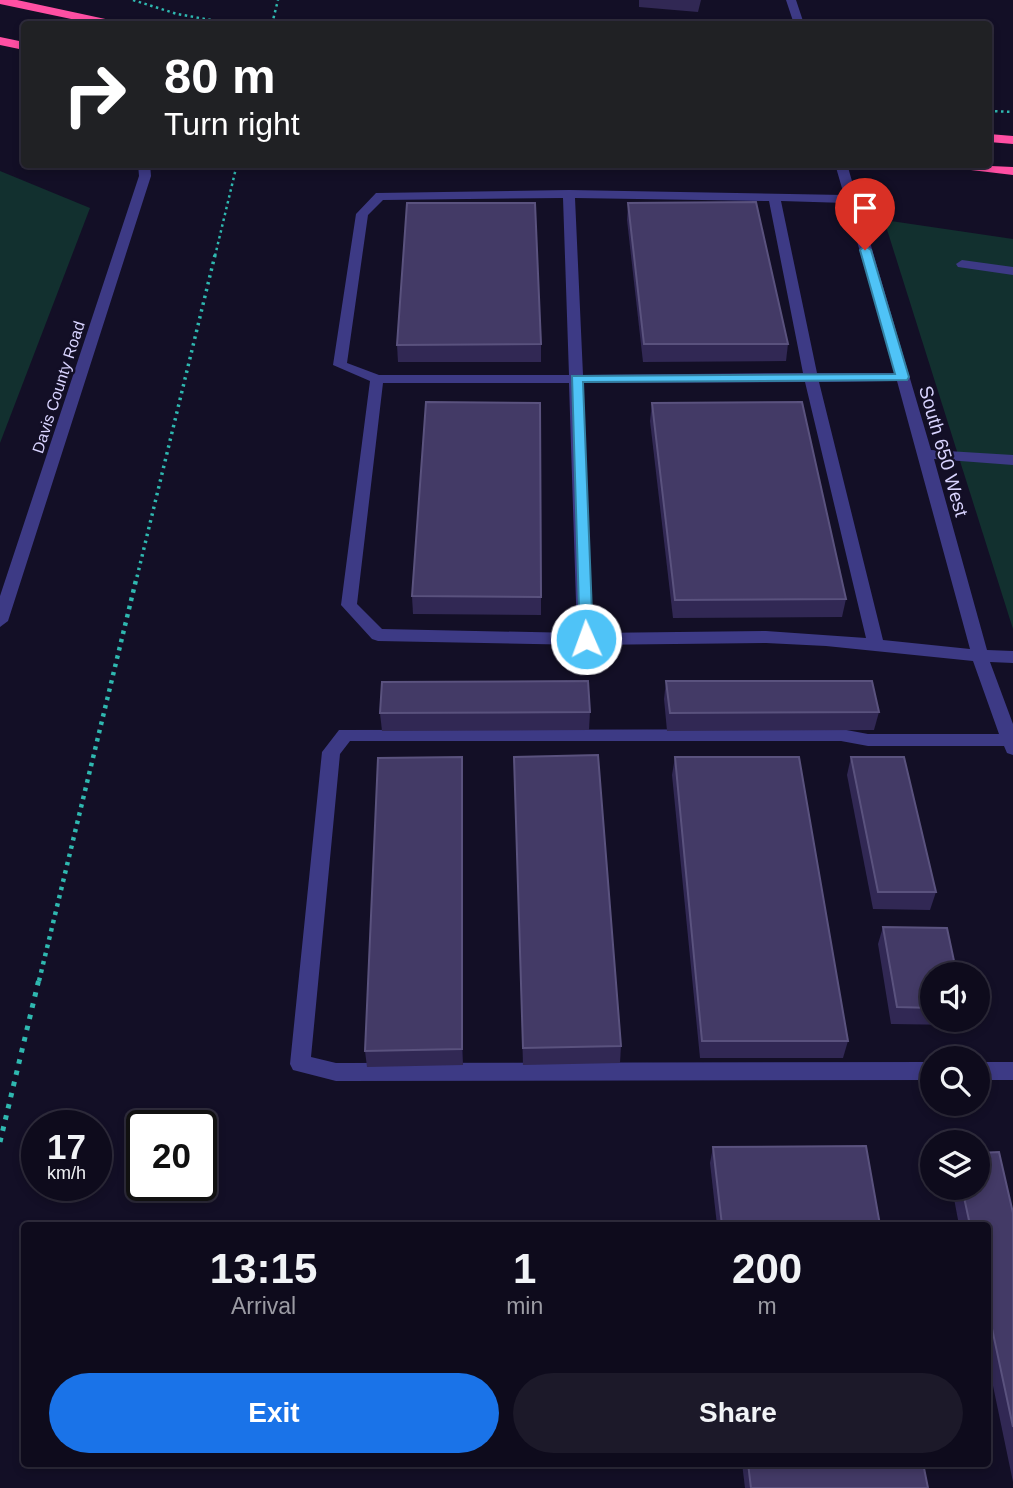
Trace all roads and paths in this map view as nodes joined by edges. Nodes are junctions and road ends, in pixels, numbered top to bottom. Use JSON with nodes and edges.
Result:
{"nodes":[{"id":1,"x":0,"y":0,"type":"edge"},
{"id":2,"x":133,"y":0,"type":"edge"},
{"id":3,"x":278,"y":0,"type":"edge"},
{"id":4,"x":791,"y":0,"type":"edge"},
{"id":5,"x":96,"y":21,"type":"edge"},
{"id":6,"x":217,"y":21,"type":"edge"},
{"id":7,"x":273,"y":21,"type":"edge"},
{"id":8,"x":798,"y":21,"type":"edge"},
{"id":9,"x":0,"y":41,"type":"edge"},
{"id":10,"x":21,"y":45,"type":"edge"},
{"id":11,"x":992,"y":111,"type":"edge"},
{"id":12,"x":1013,"y":112,"type":"edge"},
{"id":13,"x":992,"y":138,"type":"edge"},
{"id":14,"x":1013,"y":140,"type":"edge"},
{"id":15,"x":144,"y":168,"type":"edge"},
{"id":16,"x":236,"y":168,"type":"edge"},
{"id":17,"x":842,"y":168,"type":"edge"},
{"id":18,"x":988,"y":168,"type":"edge"},
{"id":19,"x":1013,"y":171,"type":"edge"},
{"id":20,"x":569,"y":194,"type":"junction"},
{"id":21,"x":850,"y":197,"type":"junction"},
{"id":22,"x":774,"y":198,"type":"junction"},
{"id":23,"x":962,"y":264,"type":"dead end"},
{"id":24,"x":1013,"y":271,"type":"edge"},
{"id":25,"x":811,"y":377,"type":"junction"},
{"id":26,"x":903,"y":377,"type":"junction"},
{"id":27,"x":377,"y":379,"type":"junction"},
{"id":28,"x":576,"y":379,"type":"junction"},
{"id":29,"x":925,"y":454,"type":"junction"},
{"id":30,"x":1013,"y":460,"type":"edge"},
{"id":31,"x":0,"y":621,"type":"edge"},
{"id":32,"x":586,"y":639,"type":"junction"},
{"id":33,"x":876,"y":645,"type":"junction"},
{"id":34,"x":980,"y":657,"type":"junction"},
{"id":35,"x":1013,"y":657,"type":"edge"},
{"id":36,"x":1012,"y":744,"type":"edge"},
{"id":37,"x":920,"y":1071,"type":"edge"},
{"id":38,"x":990,"y":1071,"type":"edge"},
{"id":39,"x":1013,"y":1071,"type":"edge"},
{"id":40,"x":0,"y":1142,"type":"edge"}],
"edges":[{"from":1,"to":5,"type":"highway"},
{"from":2,"to":6,"type":"path"},
{"from":3,"to":7,"type":"path"},
{"from":4,"to":8,"type":"street"},
{"from":9,"to":10,"type":"highway"},
{"from":11,"to":12,"type":"path"},
{"from":13,"to":14,"type":"highway"},
{"from":15,"to":31,"type":"street","name":"Davis County Road"},
{"from":16,"to":40,"type":"path"},
{"from":17,"to":21,"type":"street","name":"South 650 West"},
{"from":18,"to":19,"type":"highway"},
{"from":20,"to":22,"type":"street"},
{"from":20,"to":27,"type":"street"},
{"from":20,"to":28,"type":"street"},
{"from":21,"to":22,"type":"street"},
{"from":21,"to":26,"type":"street","name":"South 650 West"},
{"from":22,"to":25,"type":"street"},
{"from":23,"to":24,"type":"street"},
{"from":25,"to":26,"type":"street"},
{"from":25,"to":28,"type":"street"},
{"from":25,"to":33,"type":"street"},
{"from":26,"to":29,"type":"street","name":"South 650 West"},
{"from":27,"to":28,"type":"street"},
{"from":27,"to":32,"type":"street"},
{"from":28,"to":32,"type":"street"},
{"from":29,"to":30,"type":"street"},
{"from":29,"to":34,"type":"street","name":"South 650 West"},
{"from":32,"to":33,"type":"street"},
{"from":33,"to":34,"type":"street"},
{"from":34,"to":35,"type":"street"},
{"from":34,"to":36,"type":"street","name":"South 650 West"},
{"from":36,"to":37,"type":"street"},
{"from":38,"to":39,"type":"street"}]}
